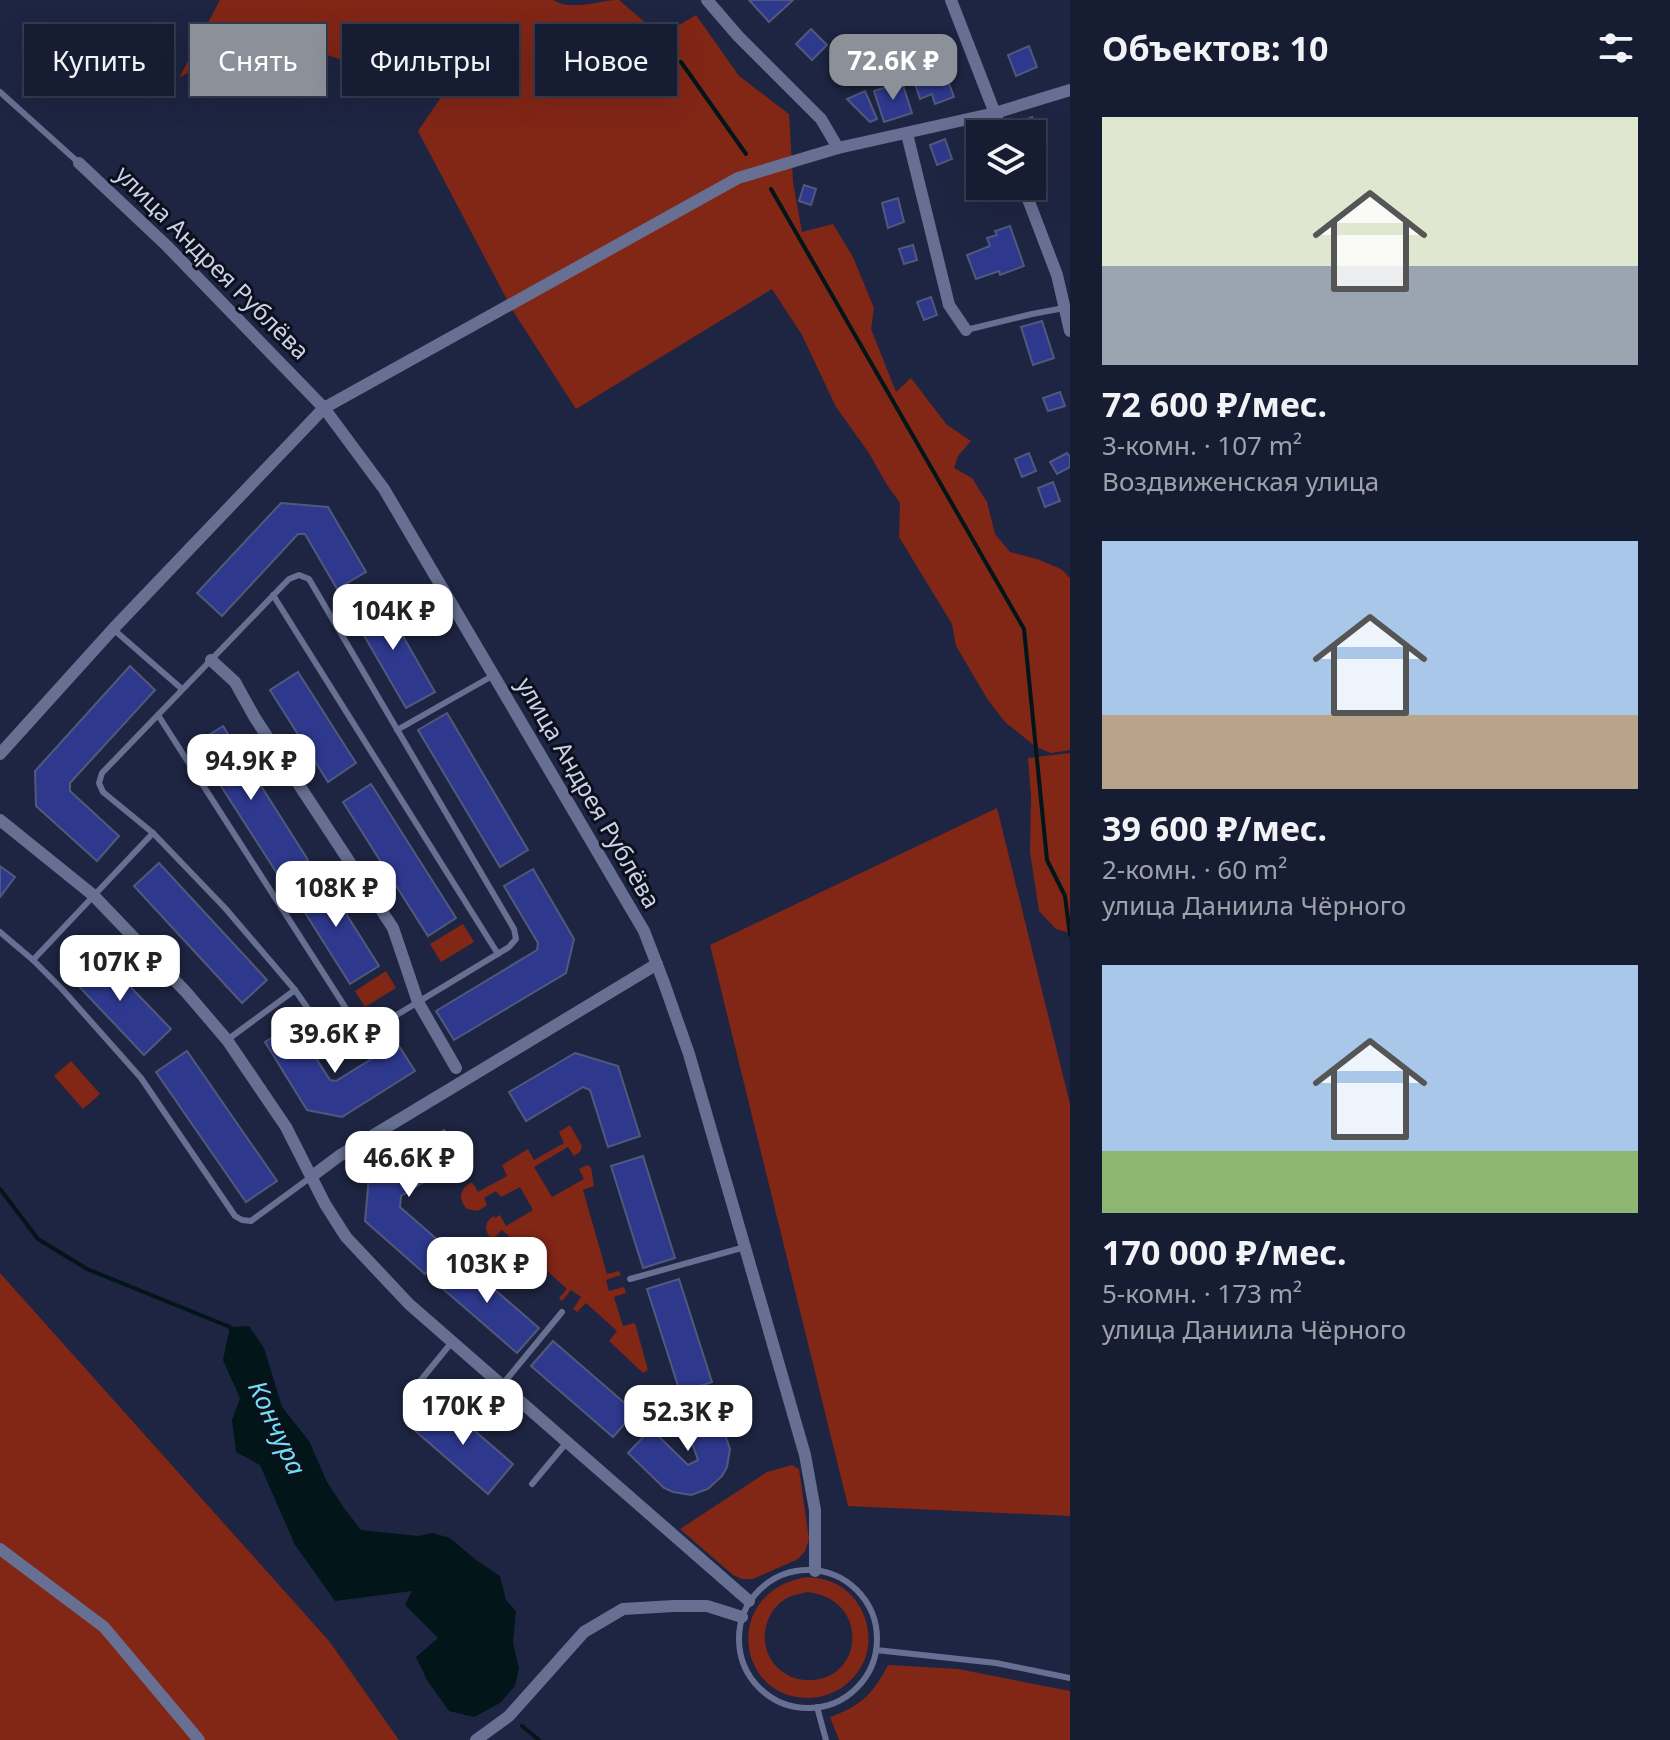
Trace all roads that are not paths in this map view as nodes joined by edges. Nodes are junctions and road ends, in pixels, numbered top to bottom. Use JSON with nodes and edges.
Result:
{"nodes":[{"id":1,"x":707,"y":0,"type":"edge"},
{"id":2,"x":951,"y":0,"type":"edge"},
{"id":3,"x":1070,"y":90,"type":"edge"},
{"id":4,"x":0,"y":92,"type":"edge"},
{"id":5,"x":995,"y":113,"type":"junction"},
{"id":6,"x":998,"y":120,"type":"edge"},
{"id":7,"x":907,"y":134,"type":"junction"},
{"id":8,"x":838,"y":148,"type":"junction"},
{"id":9,"x":79,"y":163,"type":"joint"},
{"id":10,"x":1028,"y":200,"type":"edge"},
{"id":11,"x":1064,"y":308,"type":"junction"},
{"id":12,"x":966,"y":330,"type":"joint"},
{"id":13,"x":1070,"y":331,"type":"edge"},
{"id":14,"x":324,"y":408,"type":"junction"},
{"id":15,"x":273,"y":595,"type":"junction"},
{"id":16,"x":113,"y":629,"type":"junction"},
{"id":17,"x":211,"y":660,"type":"junction"},
{"id":18,"x":494,"y":675,"type":"junction"},
{"id":19,"x":182,"y":689,"type":"junction"},
{"id":20,"x":158,"y":715,"type":"junction"},
{"id":21,"x":397,"y":730,"type":"junction"},
{"id":22,"x":0,"y":754,"type":"edge"},
{"id":23,"x":0,"y":820,"type":"edge"},
{"id":24,"x":153,"y":833,"type":"junction"},
{"id":25,"x":93,"y":895,"type":"junction"},
{"id":26,"x":0,"y":932,"type":"edge"},
{"id":27,"x":498,"y":954,"type":"junction"},
{"id":28,"x":33,"y":960,"type":"junction"},
{"id":29,"x":657,"y":964,"type":"junction"},
{"id":30,"x":295,"y":990,"type":"junction"},
{"id":31,"x":418,"y":1002,"type":"junction"},
{"id":32,"x":363,"y":1035,"type":"junction"},
{"id":33,"x":227,"y":1040,"type":"junction"},
{"id":34,"x":456,"y":1068,"type":"dead end"},
{"id":35,"x":311,"y":1177,"type":"junction"},
{"id":36,"x":745,"y":1247,"type":"junction"},
{"id":37,"x":630,"y":1279,"type":"dead end"},
{"id":38,"x":562,"y":1312,"type":"dead end"},
{"id":39,"x":452,"y":1342,"type":"junction"},
{"id":40,"x":502,"y":1385,"type":"junction"},
{"id":41,"x":412,"y":1391,"type":"dead end"},
{"id":42,"x":567,"y":1442,"type":"junction"},
{"id":43,"x":532,"y":1484,"type":"dead end"},
{"id":44,"x":0,"y":1549,"type":"edge"},
{"id":45,"x":815,"y":1571,"type":"junction"},
{"id":46,"x":749,"y":1601,"type":"junction"},
{"id":47,"x":742,"y":1617,"type":"junction"},
{"id":48,"x":876,"y":1650,"type":"junction"},
{"id":49,"x":1070,"y":1678,"type":"edge"},
{"id":50,"x":817,"y":1707,"type":"junction"},
{"id":51,"x":199,"y":1740,"type":"edge"},
{"id":52,"x":476,"y":1740,"type":"edge"},
{"id":53,"x":826,"y":1740,"type":"edge"}],
"edges":[{"from":1,"to":8,"type":"street"},
{"from":2,"to":5,"type":"street"},
{"from":3,"to":5,"type":"street"},
{"from":4,"to":9,"type":"lane"},
{"from":5,"to":6,"type":"street"},
{"from":5,"to":7,"type":"street"},
{"from":7,"to":8,"type":"street"},
{"from":7,"to":12,"type":"street"},
{"from":8,"to":14,"type":"street"},
{"from":9,"to":14,"type":"street","name":"улица Андрея Рублёва"},
{"from":10,"to":11,"type":"street"},
{"from":11,"to":12,"type":"lane"},
{"from":11,"to":13,"type":"street"},
{"from":14,"to":16,"type":"street"},
{"from":14,"to":18,"type":"street","name":"улица Андрея Рублёва"},
{"from":15,"to":17,"type":"lane"},
{"from":15,"to":21,"type":"lane"},
{"from":15,"to":27,"type":"lane"},
{"from":16,"to":19,"type":"lane"},
{"from":16,"to":22,"type":"street"},
{"from":17,"to":19,"type":"lane"},
{"from":17,"to":31,"type":"street"},
{"from":18,"to":21,"type":"lane"},
{"from":18,"to":29,"type":"street","name":"улица Андрея Рублёва"},
{"from":19,"to":20,"type":"lane"},
{"from":20,"to":24,"type":"lane"},
{"from":20,"to":32,"type":"lane"},
{"from":21,"to":27,"type":"lane"},
{"from":23,"to":25,"type":"street"},
{"from":24,"to":25,"type":"lane"},
{"from":24,"to":30,"type":"lane"},
{"from":25,"to":28,"type":"lane"},
{"from":25,"to":33,"type":"street"},
{"from":26,"to":28,"type":"lane"},
{"from":27,"to":31,"type":"lane"},
{"from":28,"to":35,"type":"lane"},
{"from":29,"to":35,"type":"street"},
{"from":29,"to":36,"type":"street","name":"улица Андрея Рублёва"},
{"from":30,"to":32,"type":"lane"},
{"from":30,"to":33,"type":"lane"},
{"from":31,"to":32,"type":"lane"},
{"from":31,"to":34,"type":"street"},
{"from":33,"to":35,"type":"street"},
{"from":35,"to":39,"type":"street"},
{"from":36,"to":37,"type":"lane"},
{"from":36,"to":45,"type":"street","name":"улица Андрея Рублёва"},
{"from":38,"to":40,"type":"lane"},
{"from":39,"to":40,"type":"street"},
{"from":39,"to":41,"type":"lane"},
{"from":40,"to":42,"type":"street"},
{"from":42,"to":43,"type":"lane"},
{"from":42,"to":46,"type":"street"},
{"from":44,"to":51,"type":"street"},
{"from":45,"to":46,"type":"lane"},
{"from":45,"to":48,"type":"lane"},
{"from":46,"to":47,"type":"lane"},
{"from":47,"to":50,"type":"lane"},
{"from":47,"to":52,"type":"street"},
{"from":48,"to":49,"type":"lane"},
{"from":48,"to":50,"type":"lane"},
{"from":50,"to":53,"type":"lane"}]}
